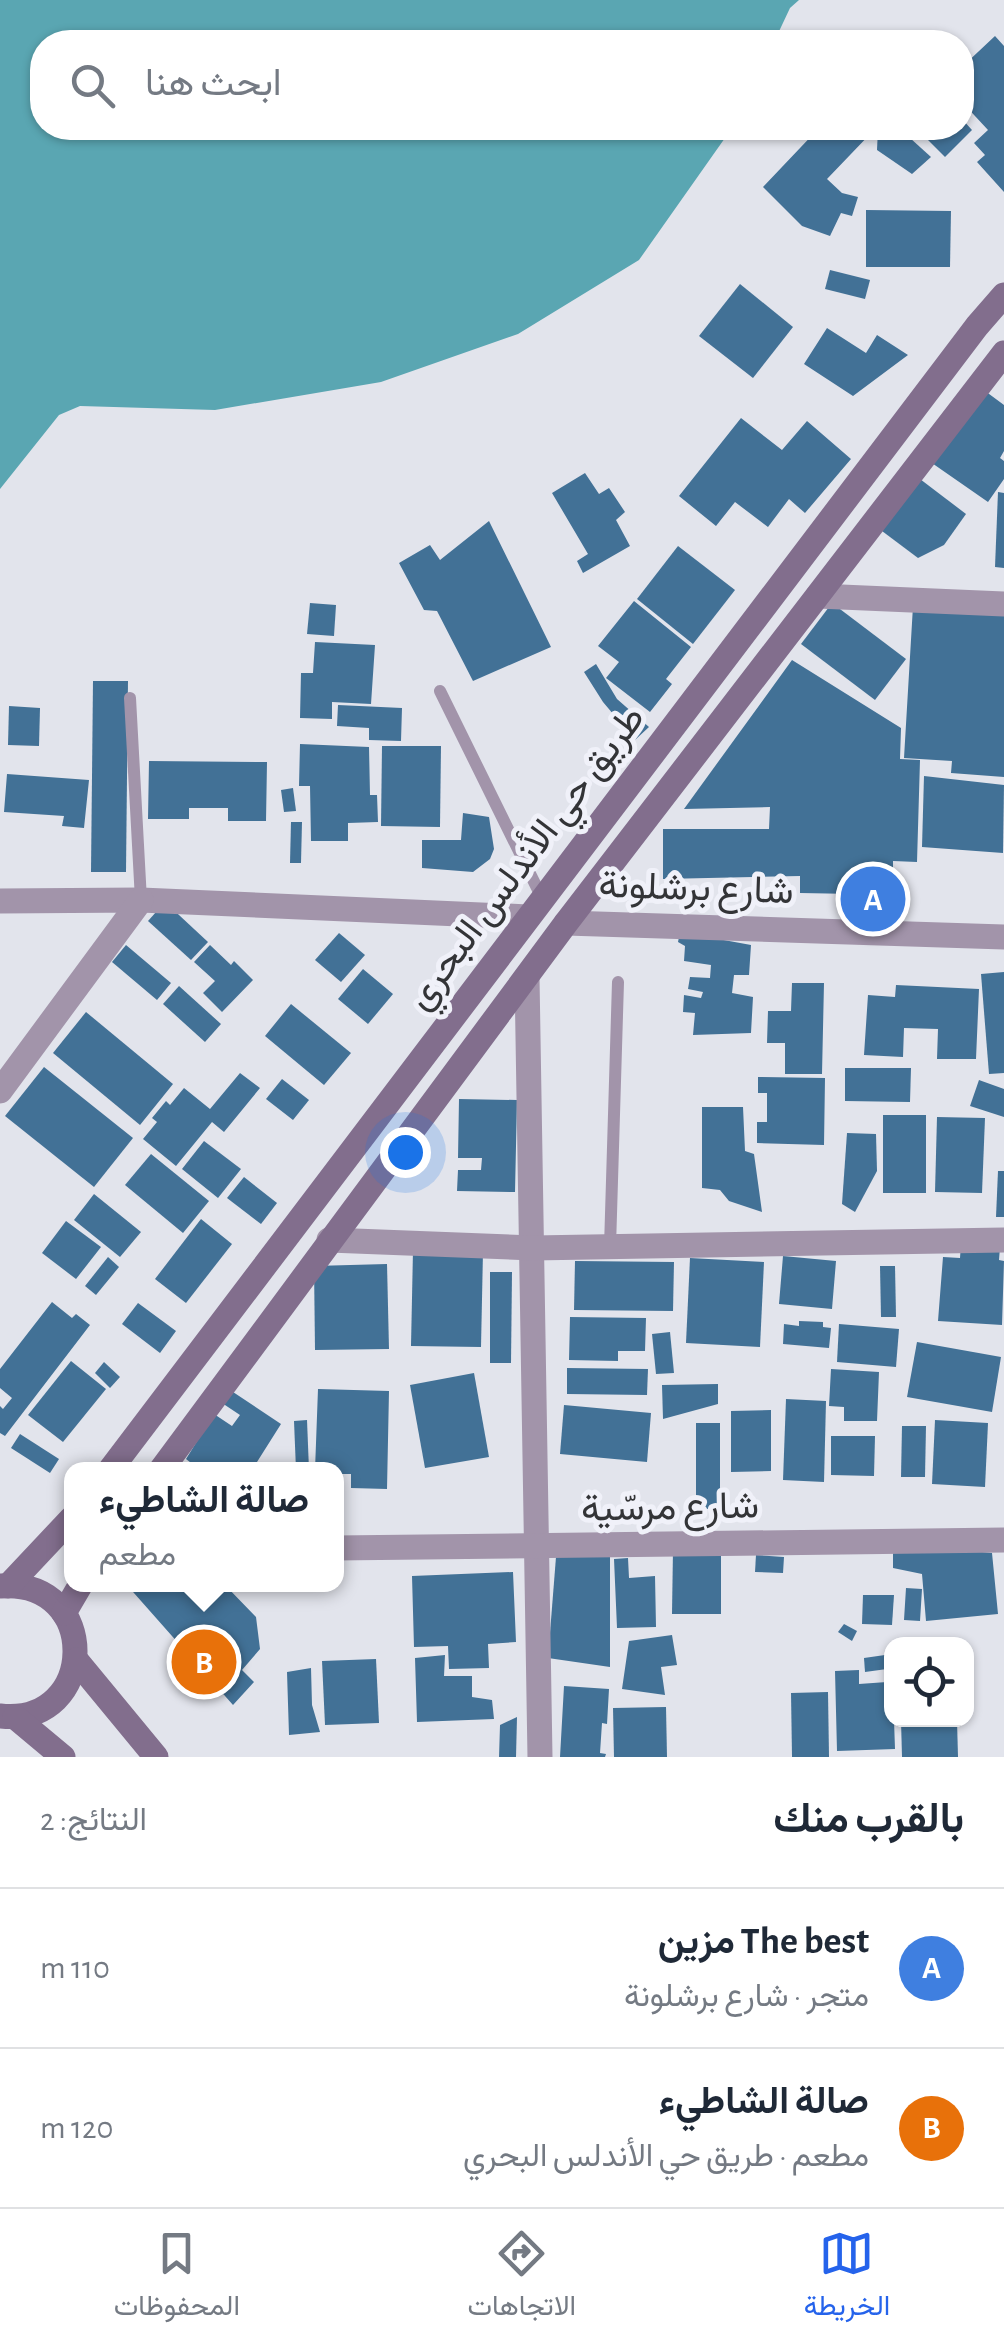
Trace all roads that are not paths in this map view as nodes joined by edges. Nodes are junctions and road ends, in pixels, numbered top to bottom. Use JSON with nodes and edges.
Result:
{"nodes":[{"id":1,"x":1004,"y":295,"type":"edge"},
{"id":2,"x":1004,"y":353,"type":"edge"},
{"id":3,"x":818,"y":596,"type":"junction"},
{"id":4,"x":1004,"y":604,"type":"edge"},
{"id":5,"x":440,"y":691,"type":"dead end"},
{"id":6,"x":130,"y":698,"type":"dead end"},
{"id":7,"x":141,"y":900,"type":"junction"},
{"id":8,"x":0,"y":901,"type":"edge"},
{"id":9,"x":535,"y":908,"type":"junction"},
{"id":10,"x":566,"y":923,"type":"junction"},
{"id":11,"x":1004,"y":936,"type":"edge"},
{"id":12,"x":526,"y":977,"type":"junction"},
{"id":13,"x":618,"y":982,"type":"dead end"},
{"id":14,"x":0,"y":1091,"type":"edge"},
{"id":15,"x":329,"y":1240,"type":"junction"},
{"id":16,"x":1004,"y":1240,"type":"edge"},
{"id":17,"x":610,"y":1247,"type":"junction"},
{"id":18,"x":533,"y":1248,"type":"junction"},
{"id":19,"x":116,"y":1462,"type":"edge"},
{"id":20,"x":167,"y":1462,"type":"edge"},
{"id":21,"x":64,"y":1527,"type":"edge"},
{"id":22,"x":1004,"y":1540,"type":"edge"},
{"id":23,"x":537,"y":1547,"type":"junction"},
{"id":24,"x":344,"y":1548,"type":"edge"},
{"id":25,"x":4,"y":1586,"type":"edge"},
{"id":26,"x":76,"y":1592,"type":"edge"},
{"id":27,"x":64,"y":1612,"type":"junction"},
{"id":28,"x":76,"y":1660,"type":"junction"},
{"id":29,"x":7,"y":1717,"type":"edge"},
{"id":30,"x":63,"y":1757,"type":"edge"},
{"id":31,"x":156,"y":1757,"type":"edge"},
{"id":32,"x":540,"y":1757,"type":"edge"}],
"edges":[{"from":1,"to":9,"type":"street","name":"طريق حي الأندلس البحري"},
{"from":2,"to":3,"type":"street","name":"طريق حي الأندلس البحري"},
{"from":3,"to":4,"type":"street"},
{"from":3,"to":10,"type":"street","name":"طريق حي الأندلس البحري"},
{"from":5,"to":9,"type":"lane"},
{"from":6,"to":7,"type":"lane"},
{"from":7,"to":8,"type":"street"},
{"from":7,"to":9,"type":"street"},
{"from":7,"to":14,"type":"street"},
{"from":9,"to":19,"type":"street","name":"طريق حي الأندلس البحري"},
{"from":10,"to":11,"type":"street","name":"شارع برشلونة"},
{"from":10,"to":12,"type":"street","name":"طريق حي الأندلس البحري"},
{"from":12,"to":15,"type":"street","name":"طريق حي الأندلس البحري"},
{"from":12,"to":18,"type":"street"},
{"from":13,"to":17,"type":"lane"},
{"from":15,"to":18,"type":"street"},
{"from":15,"to":20,"type":"street","name":"طريق حي الأندلس البحري"},
{"from":16,"to":17,"type":"street"},
{"from":17,"to":18,"type":"street"},
{"from":18,"to":23,"type":"street"},
{"from":21,"to":25,"type":"street"},
{"from":22,"to":23,"type":"street","name":"شارع مرسّية"},
{"from":23,"to":24,"type":"street","name":"شارع مرسّية"},
{"from":23,"to":32,"type":"street"},
{"from":25,"to":27,"type":"street"},
{"from":26,"to":27,"type":"street"},
{"from":27,"to":28,"type":"street"},
{"from":28,"to":29,"type":"street"},
{"from":28,"to":31,"type":"street"},
{"from":29,"to":30,"type":"street"}]}
